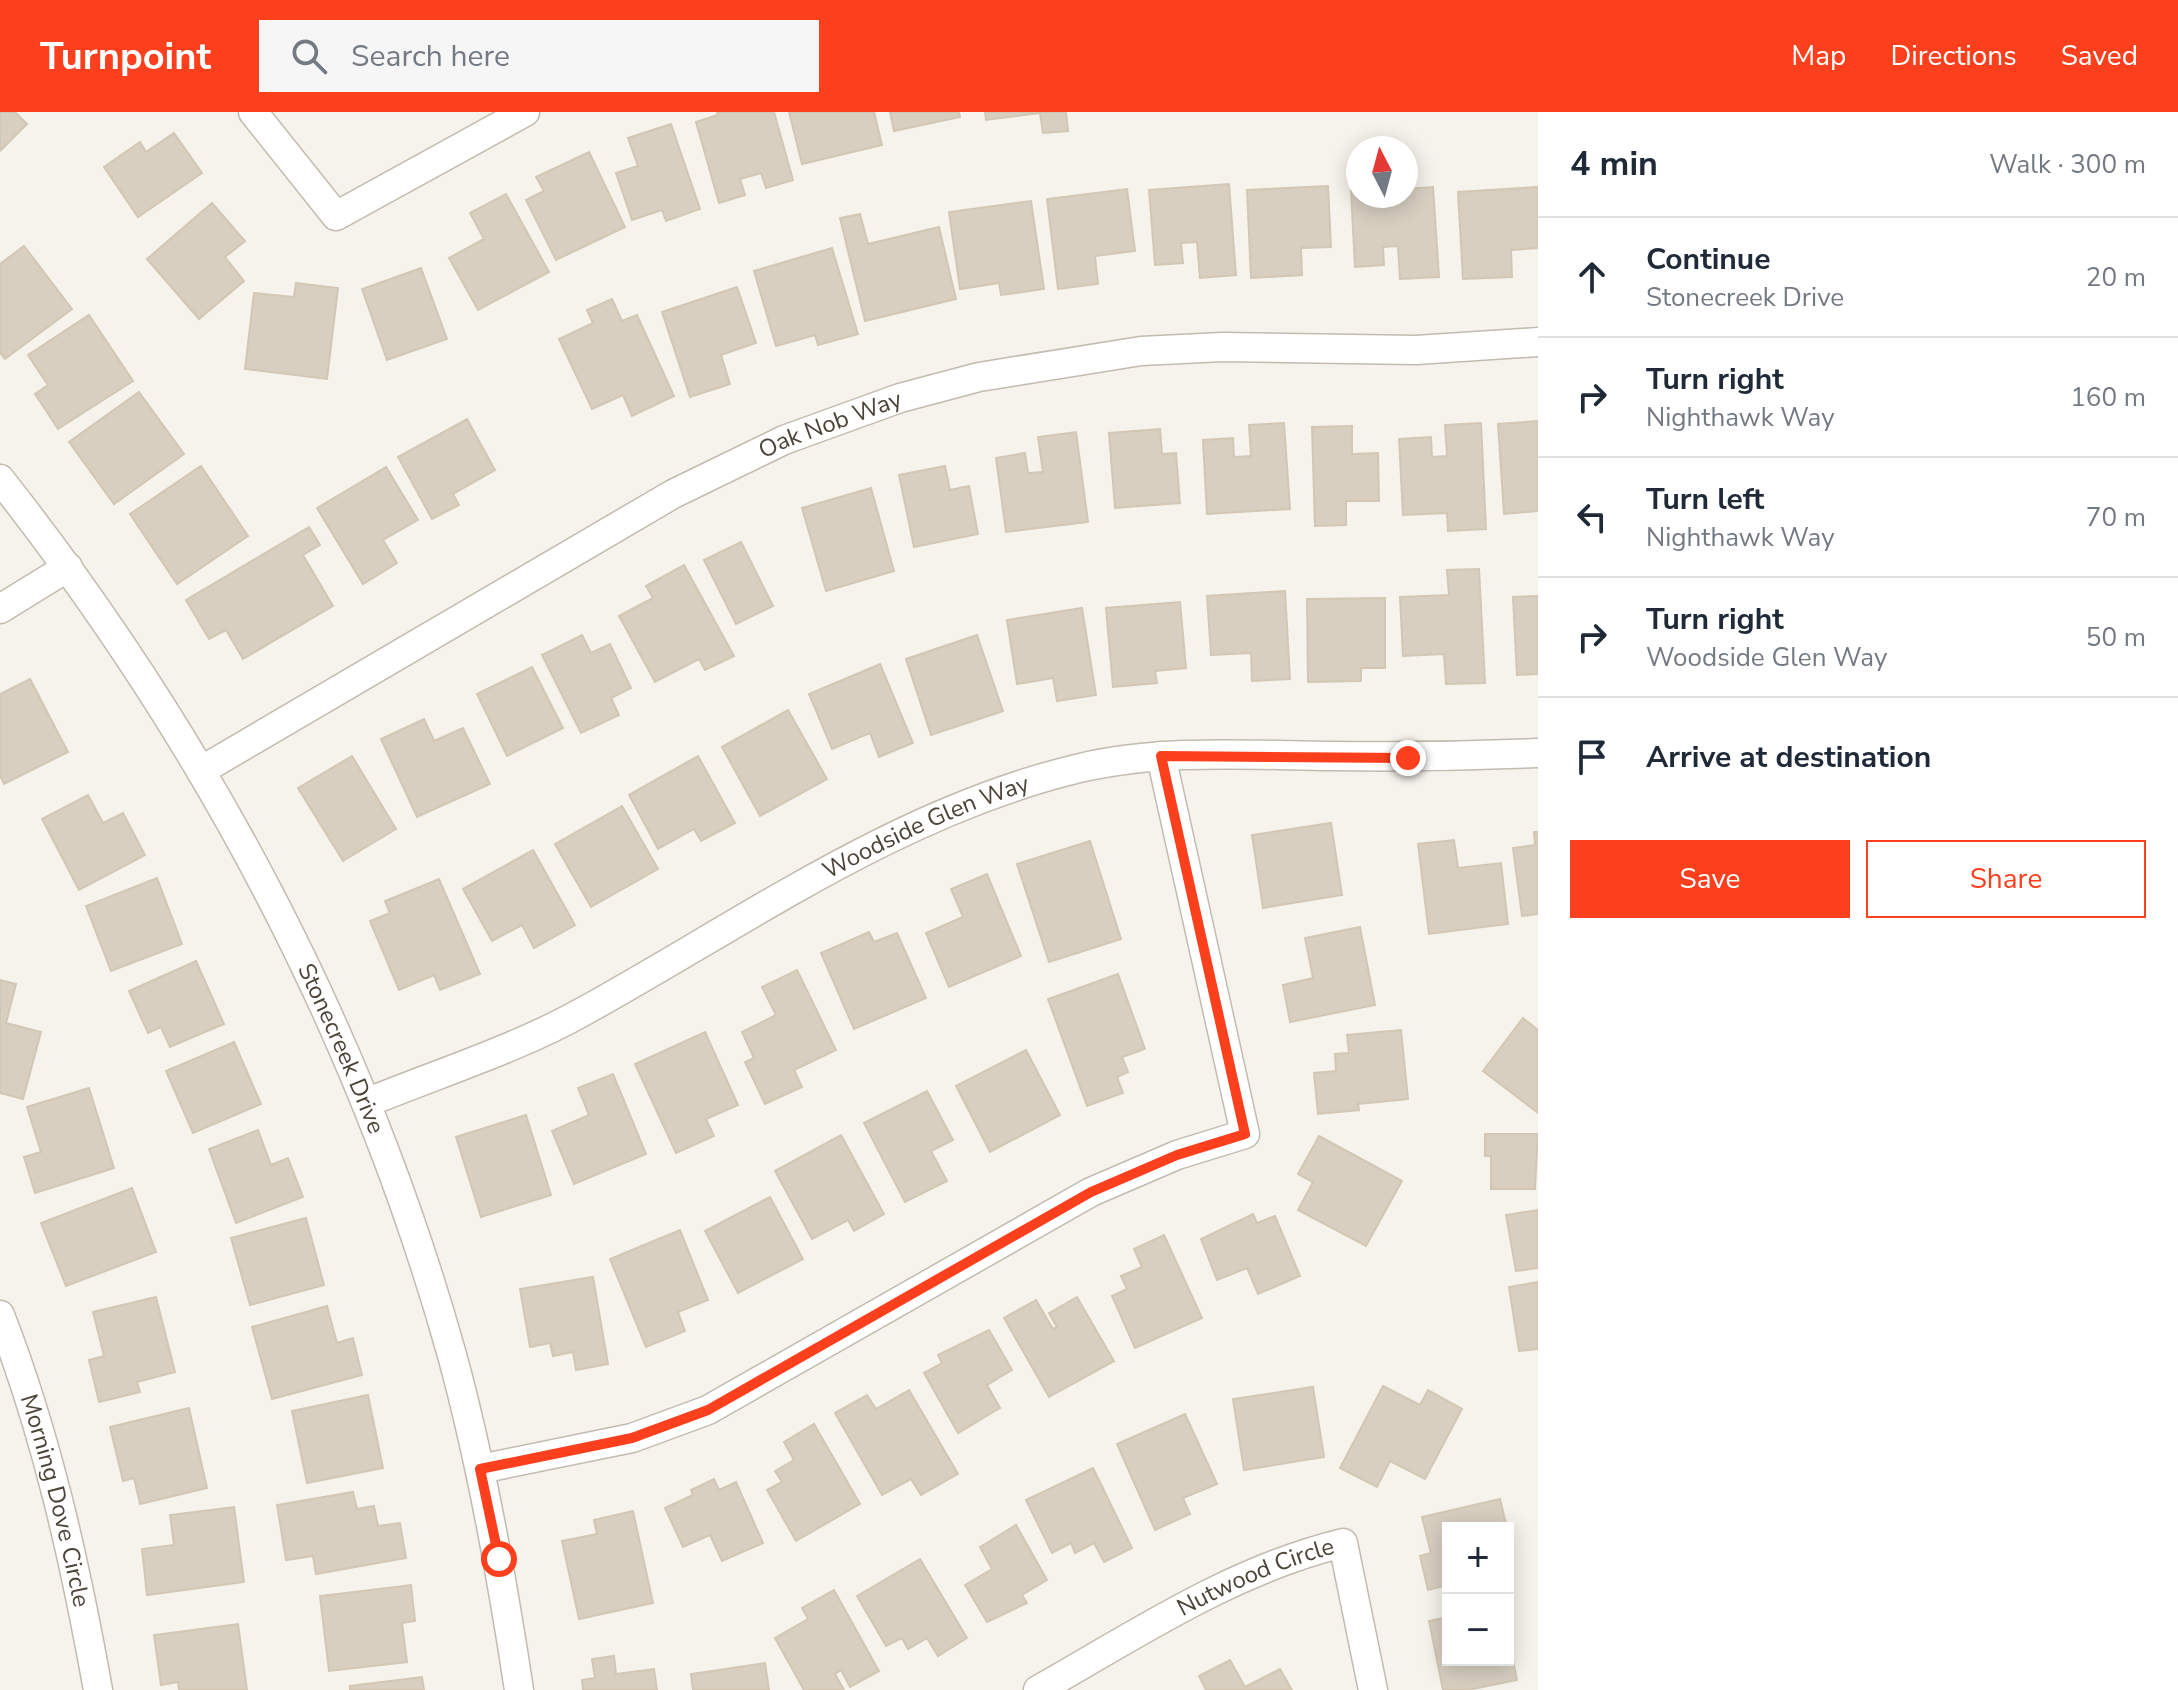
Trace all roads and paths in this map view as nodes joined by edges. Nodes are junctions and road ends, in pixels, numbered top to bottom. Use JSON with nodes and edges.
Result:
{"nodes":[{"id":1,"x":253,"y":112,"type":"edge"},
{"id":2,"x":525,"y":112,"type":"edge"},
{"id":3,"x":1538,"y":342,"type":"edge"},
{"id":4,"x":0,"y":479,"type":"edge"},
{"id":5,"x":68,"y":567,"type":"junction"},
{"id":6,"x":0,"y":609,"type":"edge"},
{"id":7,"x":1538,"y":753,"type":"edge"},
{"id":8,"x":1161,"y":756,"type":"junction"},
{"id":9,"x":202,"y":770,"type":"junction"},
{"id":10,"x":366,"y":1103,"type":"junction"},
{"id":11,"x":0,"y":1315,"type":"edge"},
{"id":12,"x":480,"y":1469,"type":"junction"},
{"id":13,"x":98,"y":1690,"type":"edge"},
{"id":14,"x":519,"y":1690,"type":"edge"},
{"id":15,"x":1038,"y":1690,"type":"edge"},
{"id":16,"x":1373,"y":1690,"type":"edge"}],
"edges":[{"from":1,"to":2,"type":"street"},
{"from":3,"to":9,"type":"street","name":"Oak Nob Way"},
{"from":4,"to":5,"type":"street","name":"Stonecreek Drive"},
{"from":5,"to":6,"type":"street"},
{"from":5,"to":9,"type":"street","name":"Stonecreek Drive"},
{"from":7,"to":8,"type":"street","name":"Woodside Glen Way"},
{"from":8,"to":10,"type":"street","name":"Woodside Glen Way"},
{"from":8,"to":12,"type":"street"},
{"from":9,"to":10,"type":"street","name":"Stonecreek Drive"},
{"from":10,"to":12,"type":"street","name":"Stonecreek Drive"},
{"from":11,"to":13,"type":"street","name":"Morning Dove Circle"},
{"from":12,"to":14,"type":"street","name":"Stonecreek Drive"},
{"from":15,"to":16,"type":"street","name":"Nutwood Circle"}]}
